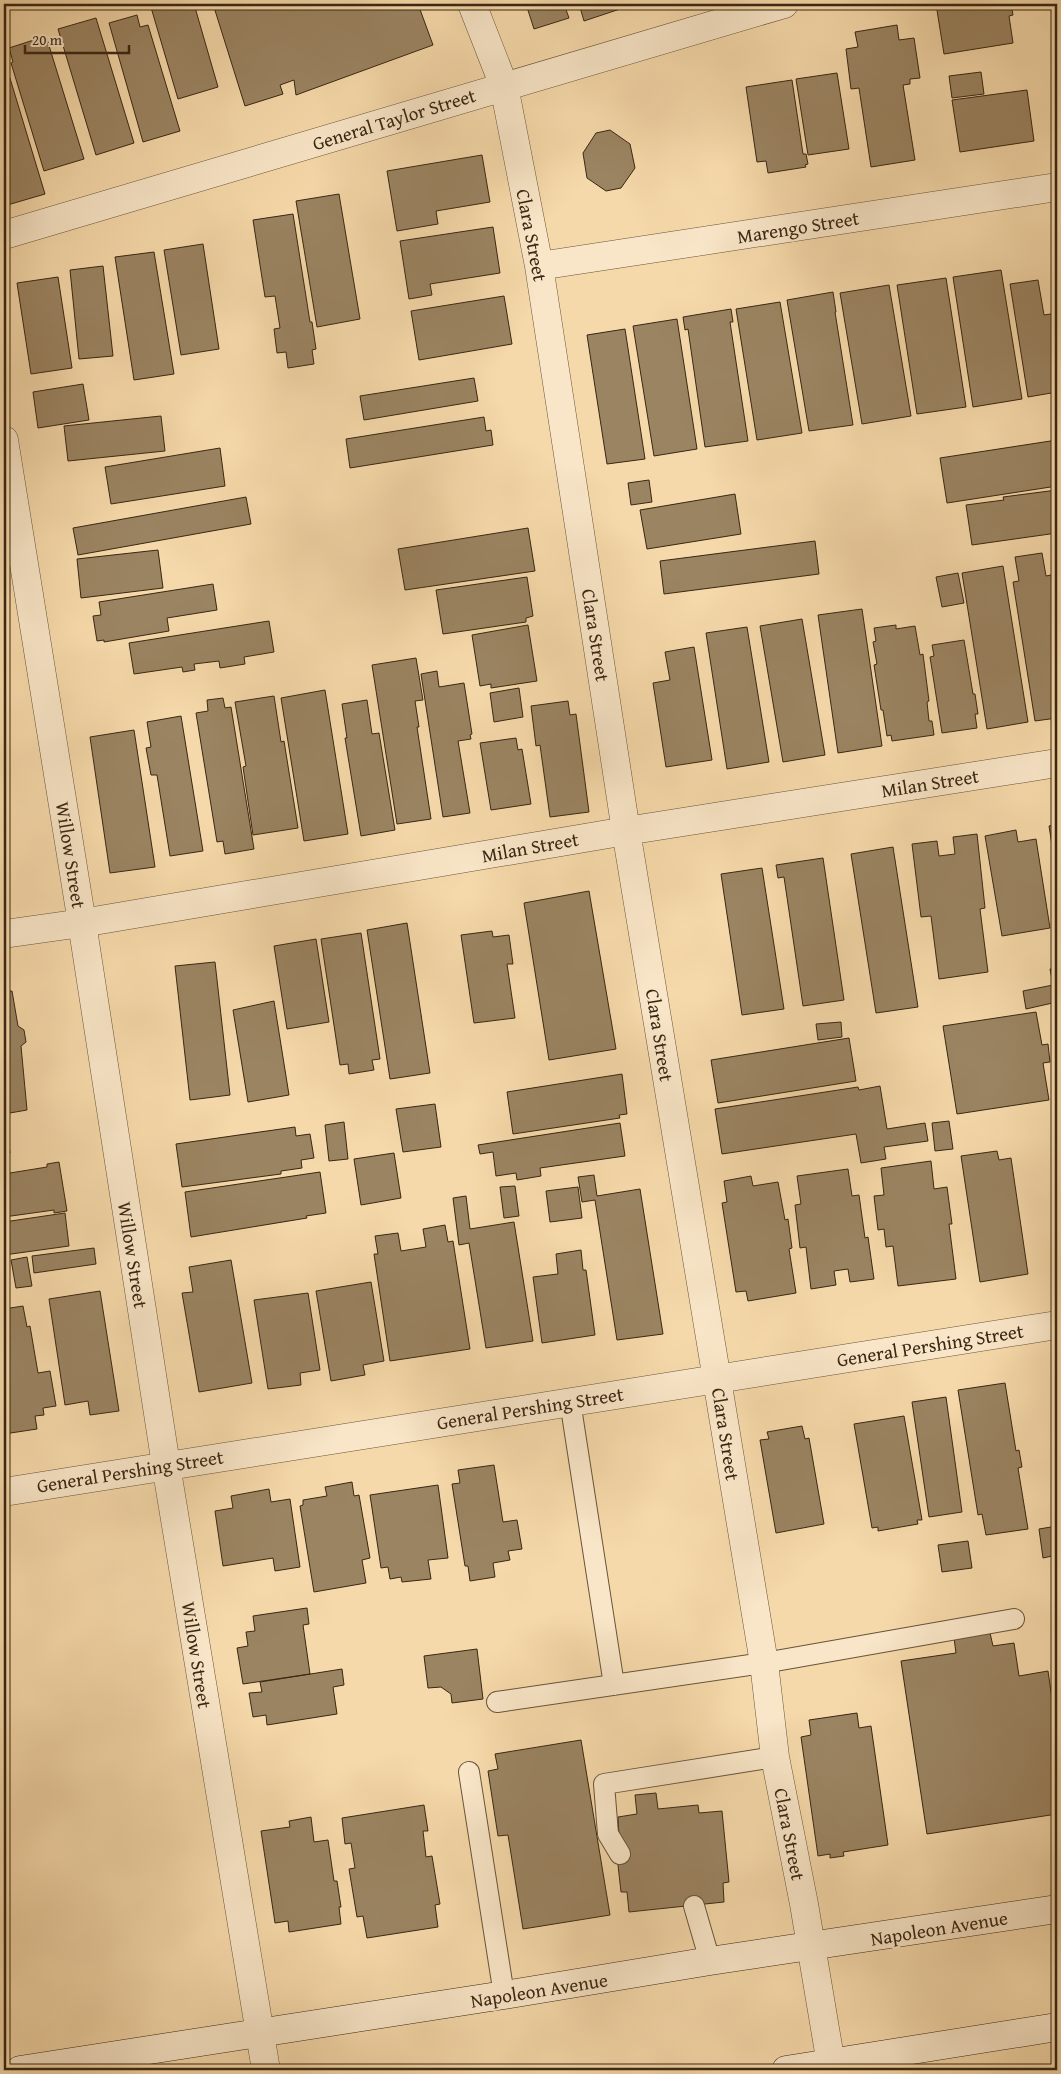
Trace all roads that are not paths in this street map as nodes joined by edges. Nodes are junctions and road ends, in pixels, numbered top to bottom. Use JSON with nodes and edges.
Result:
{"nodes":[{"id":1,"x":472,"y":4,"type":"edge"},
{"id":2,"x":784,"y":4,"type":"edge"},
{"id":3,"x":504,"y":86,"type":"junction"},
{"id":4,"x":1057,"y":187,"type":"edge"},
{"id":5,"x":4,"y":235,"type":"edge"},
{"id":6,"x":539,"y":266,"type":"junction"},
{"id":7,"x":4,"y":440,"type":"edge"},
{"id":8,"x":1057,"y":763,"type":"edge"},
{"id":9,"x":626,"y":831,"type":"junction"},
{"id":10,"x":82,"y":923,"type":"junction"},
{"id":11,"x":4,"y":934,"type":"edge"},
{"id":12,"x":1057,"y":1325,"type":"edge"},
{"id":13,"x":717,"y":1379,"type":"junction"},
{"id":14,"x":570,"y":1401,"type":"junction"},
{"id":15,"x":166,"y":1465,"type":"junction"},
{"id":16,"x":4,"y":1492,"type":"edge"},
{"id":17,"x":1014,"y":1619,"type":"dead end"},
{"id":18,"x":764,"y":1663,"type":"junction"},
{"id":19,"x":614,"y":1685,"type":"junction"},
{"id":20,"x":497,"y":1702,"type":"dead end"},
{"id":21,"x":775,"y":1757,"type":"junction"},
{"id":22,"x":469,"y":1772,"type":"dead end"},
{"id":23,"x":620,"y":1854,"type":"dead end"},
{"id":24,"x":694,"y":1906,"type":"dead end"},
{"id":25,"x":1057,"y":1909,"type":"edge"},
{"id":26,"x":811,"y":1947,"type":"junction"},
{"id":27,"x":710,"y":1962,"type":"junction"},
{"id":28,"x":504,"y":1995,"type":"junction"},
{"id":29,"x":1057,"y":2027,"type":"edge"},
{"id":30,"x":260,"y":2034,"type":"junction"},
{"id":31,"x":831,"y":2067,"type":"edge"},
{"id":32,"x":20,"y":2070,"type":"edge"},
{"id":33,"x":266,"y":2070,"type":"edge"},
{"id":34,"x":786,"y":2070,"type":"edge"}],
"edges":[{"from":1,"to":3,"type":"street","name":"Clara Street"},
{"from":2,"to":3,"type":"street","name":"General Taylor Street"},
{"from":3,"to":5,"type":"street","name":"General Taylor Street"},
{"from":3,"to":6,"type":"street","name":"Clara Street"},
{"from":4,"to":6,"type":"street","name":"Marengo Street"},
{"from":6,"to":9,"type":"street","name":"Clara Street"},
{"from":7,"to":10,"type":"street","name":"Willow Street"},
{"from":8,"to":9,"type":"street","name":"Milan Street"},
{"from":9,"to":10,"type":"street","name":"Milan Street"},
{"from":9,"to":13,"type":"street","name":"Clara Street"},
{"from":10,"to":11,"type":"street","name":"Milan Street"},
{"from":10,"to":15,"type":"street","name":"Willow Street"},
{"from":12,"to":13,"type":"street","name":"General Pershing Street"},
{"from":13,"to":14,"type":"street","name":"General Pershing Street"},
{"from":13,"to":18,"type":"street","name":"Clara Street"},
{"from":14,"to":15,"type":"street","name":"General Pershing Street"},
{"from":14,"to":19,"type":"lane"},
{"from":15,"to":16,"type":"street","name":"General Pershing Street"},
{"from":15,"to":30,"type":"street","name":"Willow Street"},
{"from":17,"to":18,"type":"lane"},
{"from":18,"to":19,"type":"lane"},
{"from":18,"to":21,"type":"street","name":"Clara Street"},
{"from":19,"to":20,"type":"lane"},
{"from":21,"to":23,"type":"lane"},
{"from":21,"to":26,"type":"street","name":"Clara Street"},
{"from":22,"to":28,"type":"lane"},
{"from":24,"to":27,"type":"lane"},
{"from":25,"to":26,"type":"street","name":"Napoleon Avenue"},
{"from":26,"to":27,"type":"street","name":"Napoleon Avenue"},
{"from":26,"to":31,"type":"street","name":"Clara Street"},
{"from":27,"to":28,"type":"street","name":"Napoleon Avenue"},
{"from":28,"to":30,"type":"street","name":"Napoleon Avenue"},
{"from":29,"to":31,"type":"street"},
{"from":30,"to":32,"type":"street","name":"Napoleon Avenue"},
{"from":30,"to":33,"type":"street","name":"Willow Street"},
{"from":31,"to":34,"type":"street"}]}
